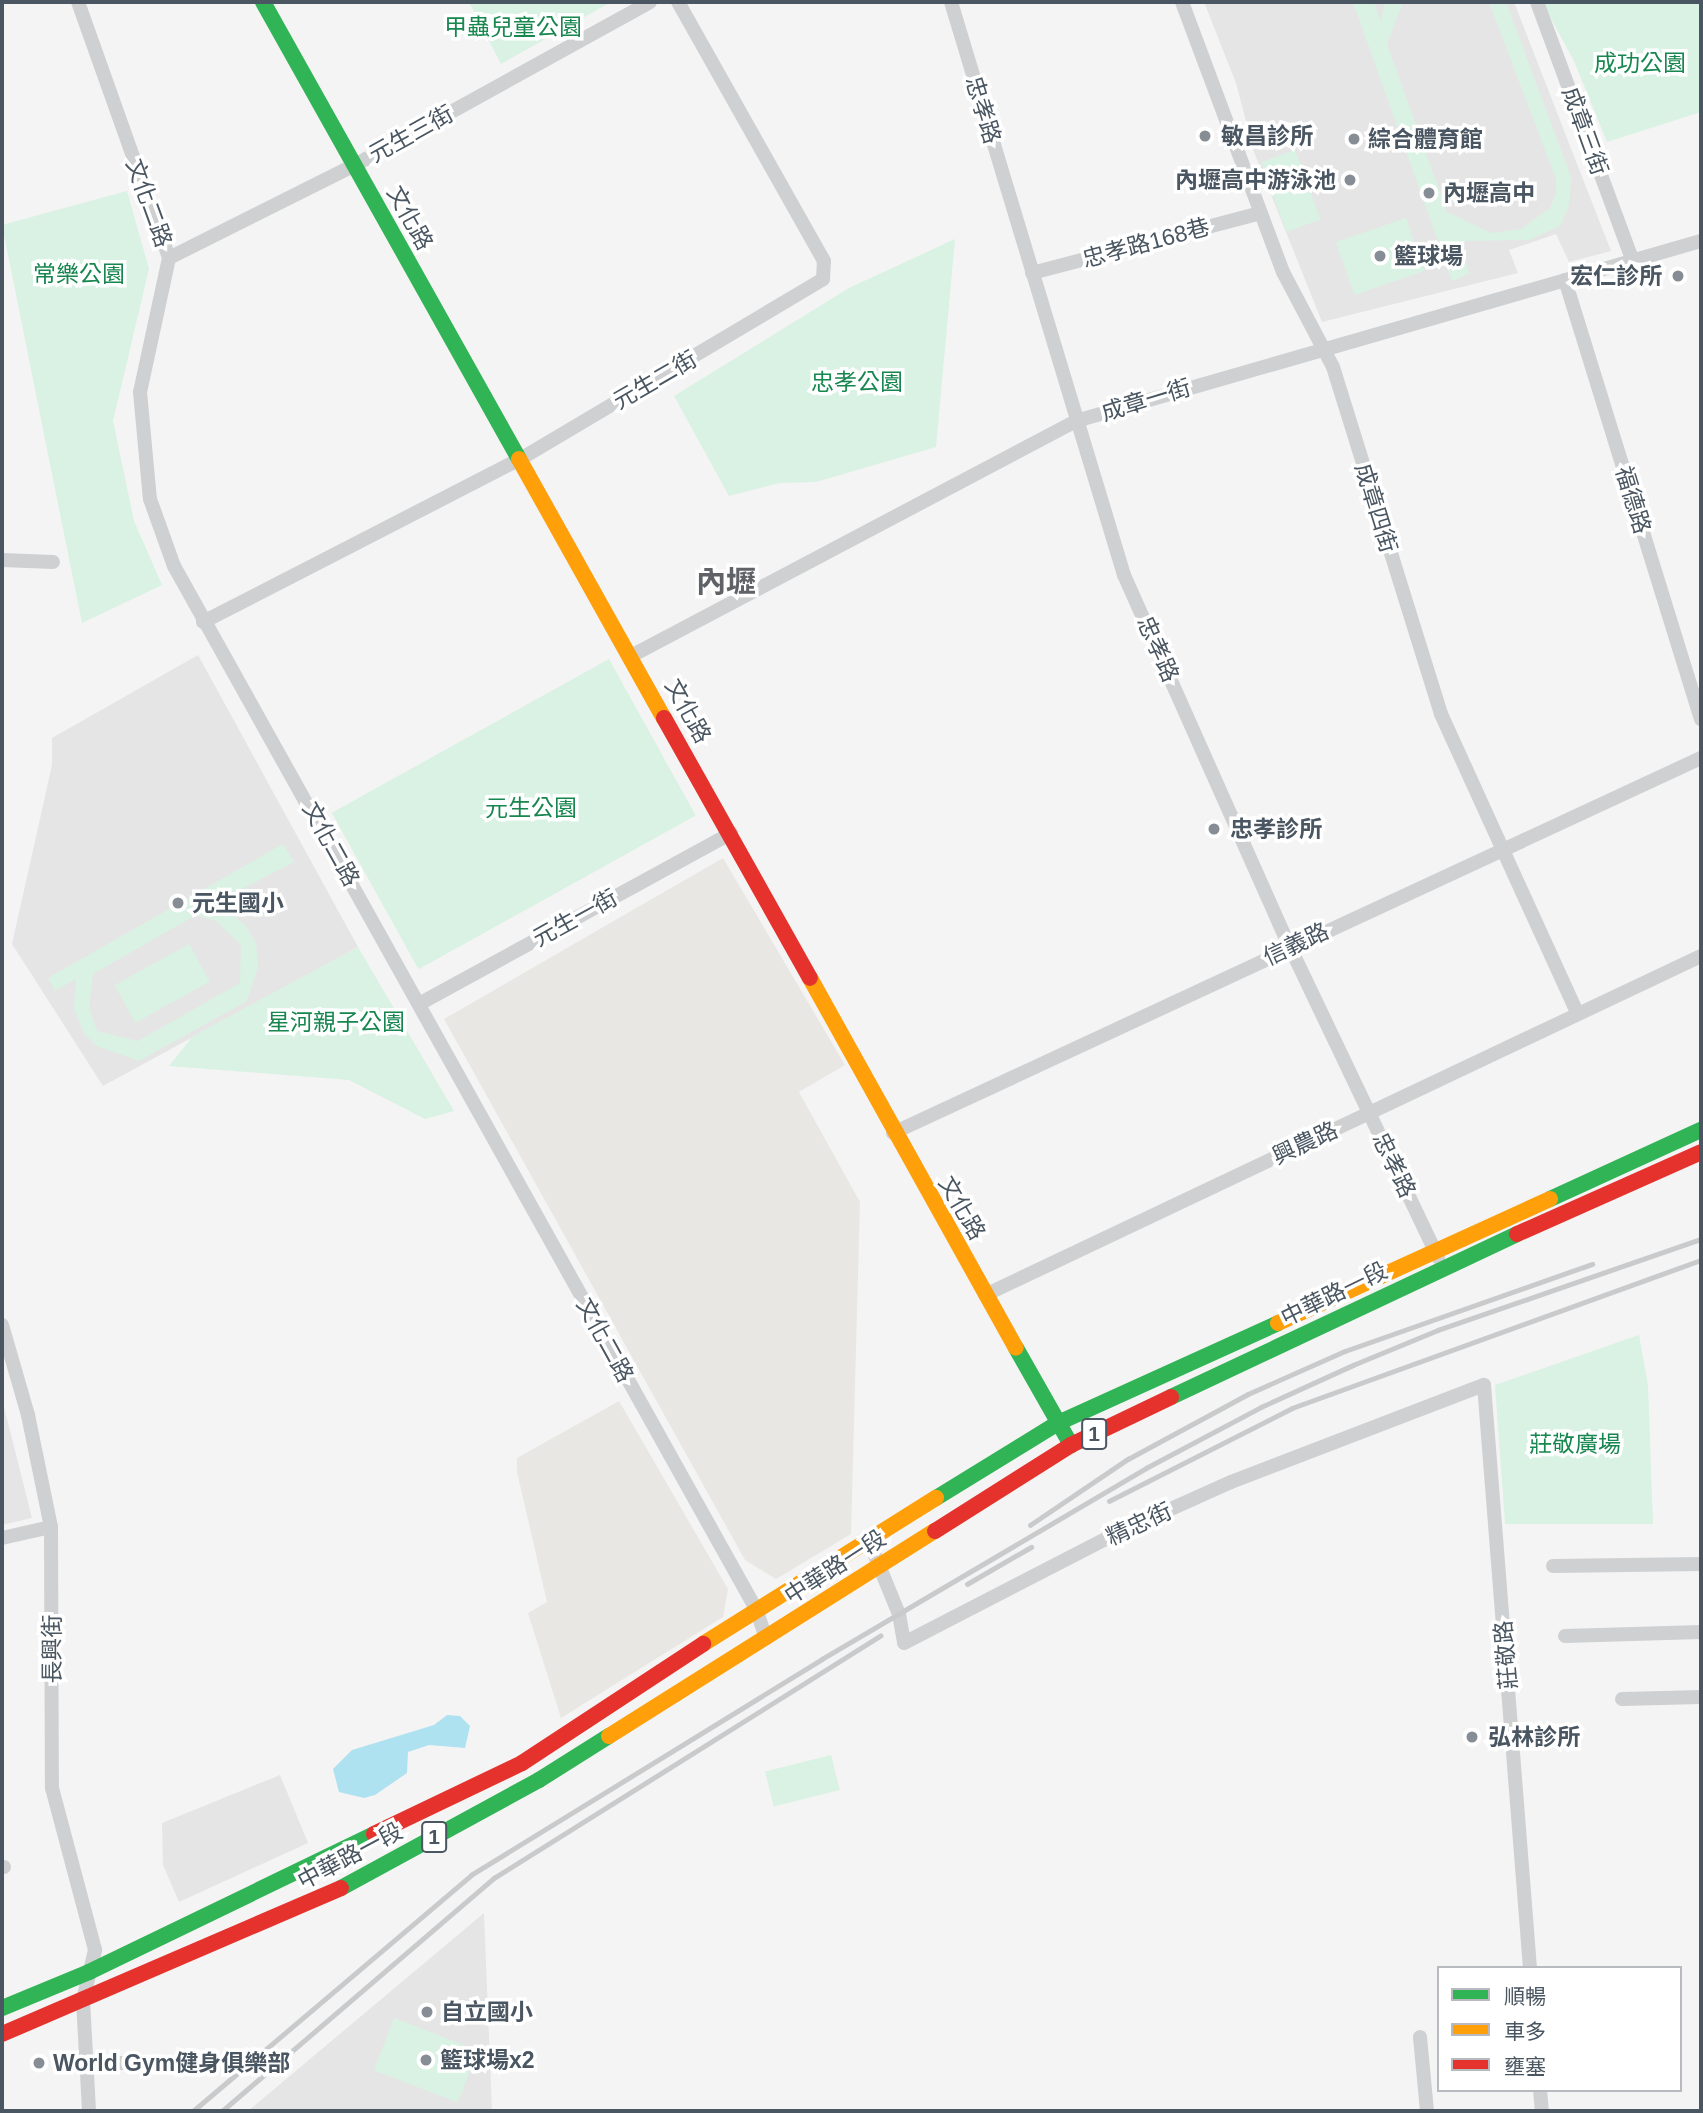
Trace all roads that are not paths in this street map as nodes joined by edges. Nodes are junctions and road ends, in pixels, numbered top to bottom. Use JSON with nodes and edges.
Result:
{"nodes":[{"id":1,"x":78,"y":2,"type":"edge"},
{"id":2,"x":263,"y":2,"type":"edge"},
{"id":3,"x":650,"y":2,"type":"edge"},
{"id":4,"x":678,"y":2,"type":"edge"},
{"id":5,"x":951,"y":2,"type":"edge"},
{"id":6,"x":1182,"y":2,"type":"edge"},
{"id":7,"x":1537,"y":2,"type":"edge"},
{"id":8,"x":355,"y":165,"type":"junction"},
{"id":9,"x":1260,"y":213,"type":"junction"},
{"id":10,"x":1701,"y":241,"type":"edge"},
{"id":11,"x":169,"y":258,"type":"junction"},
{"id":12,"x":1633,"y":261,"type":"junction"},
{"id":13,"x":1032,"y":273,"type":"junction"},
{"id":14,"x":1565,"y":280,"type":"junction"},
{"id":15,"x":1321,"y":347,"type":"junction"},
{"id":16,"x":1076,"y":421,"type":"junction"},
{"id":17,"x":522,"y":458,"type":"junction"},
{"id":18,"x":2,"y":559,"type":"edge"},
{"id":19,"x":53,"y":562,"type":"dead end"},
{"id":20,"x":203,"y":622,"type":"junction"},
{"id":21,"x":631,"y":656,"type":"junction"},
{"id":22,"x":1701,"y":719,"type":"edge"},
{"id":23,"x":1701,"y":758,"type":"edge"},
{"id":24,"x":731,"y":833,"type":"junction"},
{"id":25,"x":1500,"y":849,"type":"junction"},
{"id":26,"x":1290,"y":947,"type":"junction"},
{"id":27,"x":1701,"y":957,"type":"edge"},
{"id":28,"x":419,"y":1004,"type":"junction"},
{"id":29,"x":1577,"y":1013,"type":"junction"},
{"id":30,"x":1369,"y":1114,"type":"junction"},
{"id":31,"x":1701,"y":1130,"type":"edge"},
{"id":32,"x":893,"y":1133,"type":"junction"},
{"id":33,"x":1701,"y":1152,"type":"edge"},
{"id":34,"x":1435,"y":1250,"type":"junction"},
{"id":35,"x":1443,"y":1267,"type":"junction"},
{"id":36,"x":985,"y":1295,"type":"junction"},
{"id":37,"x":2,"y":1325,"type":"edge"},
{"id":38,"x":1484,"y":1385,"type":"joint"},
{"id":39,"x":1058,"y":1423,"type":"junction"},
{"id":40,"x":1071,"y":1445,"type":"junction"},
{"id":41,"x":51,"y":1527,"type":"junction"},
{"id":42,"x":2,"y":1538,"type":"edge"},
{"id":43,"x":869,"y":1541,"type":"junction"},
{"id":44,"x":1701,"y":1564,"type":"edge"},
{"id":45,"x":879,"y":1566,"type":"junction"},
{"id":46,"x":1553,"y":1566,"type":"dead end"},
{"id":47,"x":756,"y":1609,"type":"junction"},
{"id":48,"x":1701,"y":1632,"type":"edge"},
{"id":49,"x":1565,"y":1636,"type":"dead end"},
{"id":50,"x":766,"y":1638,"type":"junction"},
{"id":51,"x":1701,"y":1697,"type":"edge"},
{"id":52,"x":1622,"y":1699,"type":"dead end"},
{"id":53,"x":1530,"y":1966,"type":"edge"},
{"id":54,"x":89,"y":1972,"type":"junction"},
{"id":55,"x":83,"y":2000,"type":"junction"},
{"id":56,"x":2,"y":2008,"type":"edge"},
{"id":57,"x":2,"y":2034,"type":"edge"},
{"id":58,"x":1420,"y":2037,"type":"dead end"},
{"id":59,"x":87,"y":2063,"type":"junction"},
{"id":60,"x":179,"y":2063,"type":"dead end"},
{"id":61,"x":1540,"y":2092,"type":"edge"},
{"id":62,"x":89,"y":2111,"type":"edge"},
{"id":63,"x":1427,"y":2111,"type":"edge"},
{"id":64,"x":1542,"y":2111,"type":"edge"}],
"edges":[{"from":1,"to":11,"type":"street","name":"文化二路"},
{"from":2,"to":8,"type":"main road","name":"文化路"},
{"from":3,"to":8,"type":"street","name":"元生三街"},
{"from":4,"to":17,"type":"street","name":"元生二街"},
{"from":5,"to":13,"type":"street","name":"忠孝路"},
{"from":6,"to":9,"type":"street","name":"成章四街"},
{"from":7,"to":12,"type":"street","name":"成章三街"},
{"from":8,"to":11,"type":"street","name":"元生三街"},
{"from":8,"to":17,"type":"main road","name":"文化路"},
{"from":9,"to":13,"type":"street","name":"忠孝路168巷"},
{"from":9,"to":15,"type":"street","name":"成章四街"},
{"from":10,"to":12,"type":"street","name":"成章一街"},
{"from":11,"to":20,"type":"street","name":"文化二路"},
{"from":12,"to":14,"type":"street","name":"成章一街"},
{"from":13,"to":16,"type":"street","name":"忠孝路"},
{"from":14,"to":15,"type":"street","name":"成章一街"},
{"from":14,"to":22,"type":"street","name":"福德路"},
{"from":15,"to":16,"type":"street","name":"成章一街"},
{"from":15,"to":25,"type":"street","name":"成章四街"},
{"from":16,"to":21,"type":"street","name":"成章一街"},
{"from":16,"to":26,"type":"street","name":"忠孝路"},
{"from":17,"to":20,"type":"street","name":"元生二街"},
{"from":17,"to":21,"type":"main road","name":"文化路"},
{"from":18,"to":19,"type":"street"},
{"from":20,"to":28,"type":"street","name":"文化二路"},
{"from":21,"to":24,"type":"main road","name":"文化路"},
{"from":23,"to":25,"type":"street","name":"信義路"},
{"from":24,"to":28,"type":"street","name":"元生一街"},
{"from":24,"to":32,"type":"main road","name":"文化路"},
{"from":25,"to":26,"type":"street","name":"信義路"},
{"from":25,"to":29,"type":"street","name":"成章四街"},
{"from":26,"to":30,"type":"street","name":"忠孝路"},
{"from":26,"to":32,"type":"street","name":"信義路"},
{"from":27,"to":29,"type":"street","name":"興農路"},
{"from":28,"to":47,"type":"street","name":"文化二路"},
{"from":29,"to":30,"type":"street","name":"興農路"},
{"from":30,"to":34,"type":"street","name":"忠孝路"},
{"from":30,"to":36,"type":"street","name":"興農路"},
{"from":31,"to":34,"type":"main road","name":"中華路一段","number":"1"},
{"from":32,"to":36,"type":"main road","name":"文化路"},
{"from":33,"to":35,"type":"main road","name":"中華路一段","number":"1"},
{"from":34,"to":35,"type":"street","name":"忠孝路"},
{"from":34,"to":39,"type":"main road","name":"中華路一段","number":"1"},
{"from":35,"to":40,"type":"main road","name":"中華路一段","number":"1"},
{"from":36,"to":39,"type":"main road","name":"文化路"},
{"from":37,"to":41,"type":"street","name":"長興街"},
{"from":38,"to":45,"type":"street","name":"精忠街"},
{"from":38,"to":53,"type":"street","name":"莊敬路"},
{"from":39,"to":40,"type":"main road","name":"文化路"},
{"from":39,"to":43,"type":"main road","name":"中華路一段","number":"1"},
{"from":40,"to":45,"type":"main road","name":"中華路一段","number":"1"},
{"from":41,"to":42,"type":"street"},
{"from":41,"to":54,"type":"street","name":"長興街"},
{"from":43,"to":45,"type":"street","name":"精忠街"},
{"from":43,"to":47,"type":"main road","name":"中華路一段","number":"1"},
{"from":44,"to":46,"type":"street"},
{"from":45,"to":50,"type":"main road","name":"中華路一段","number":"1"},
{"from":47,"to":50,"type":"street","name":"文化二路"},
{"from":47,"to":54,"type":"main road","name":"中華路一段","number":"1"},
{"from":48,"to":49,"type":"street"},
{"from":50,"to":55,"type":"main road","name":"中華路一段","number":"1"},
{"from":51,"to":52,"type":"street"},
{"from":54,"to":55,"type":"street","name":"長興街"},
{"from":54,"to":56,"type":"main road","name":"中華路一段","number":"1"},
{"from":55,"to":57,"type":"main road","name":"中華路一段","number":"1"},
{"from":55,"to":59,"type":"street","name":"長興街"},
{"from":58,"to":63,"type":"street"},
{"from":59,"to":60,"type":"street"},
{"from":59,"to":62,"type":"street","name":"長興街"},
{"from":61,"to":64,"type":"street"}]}
